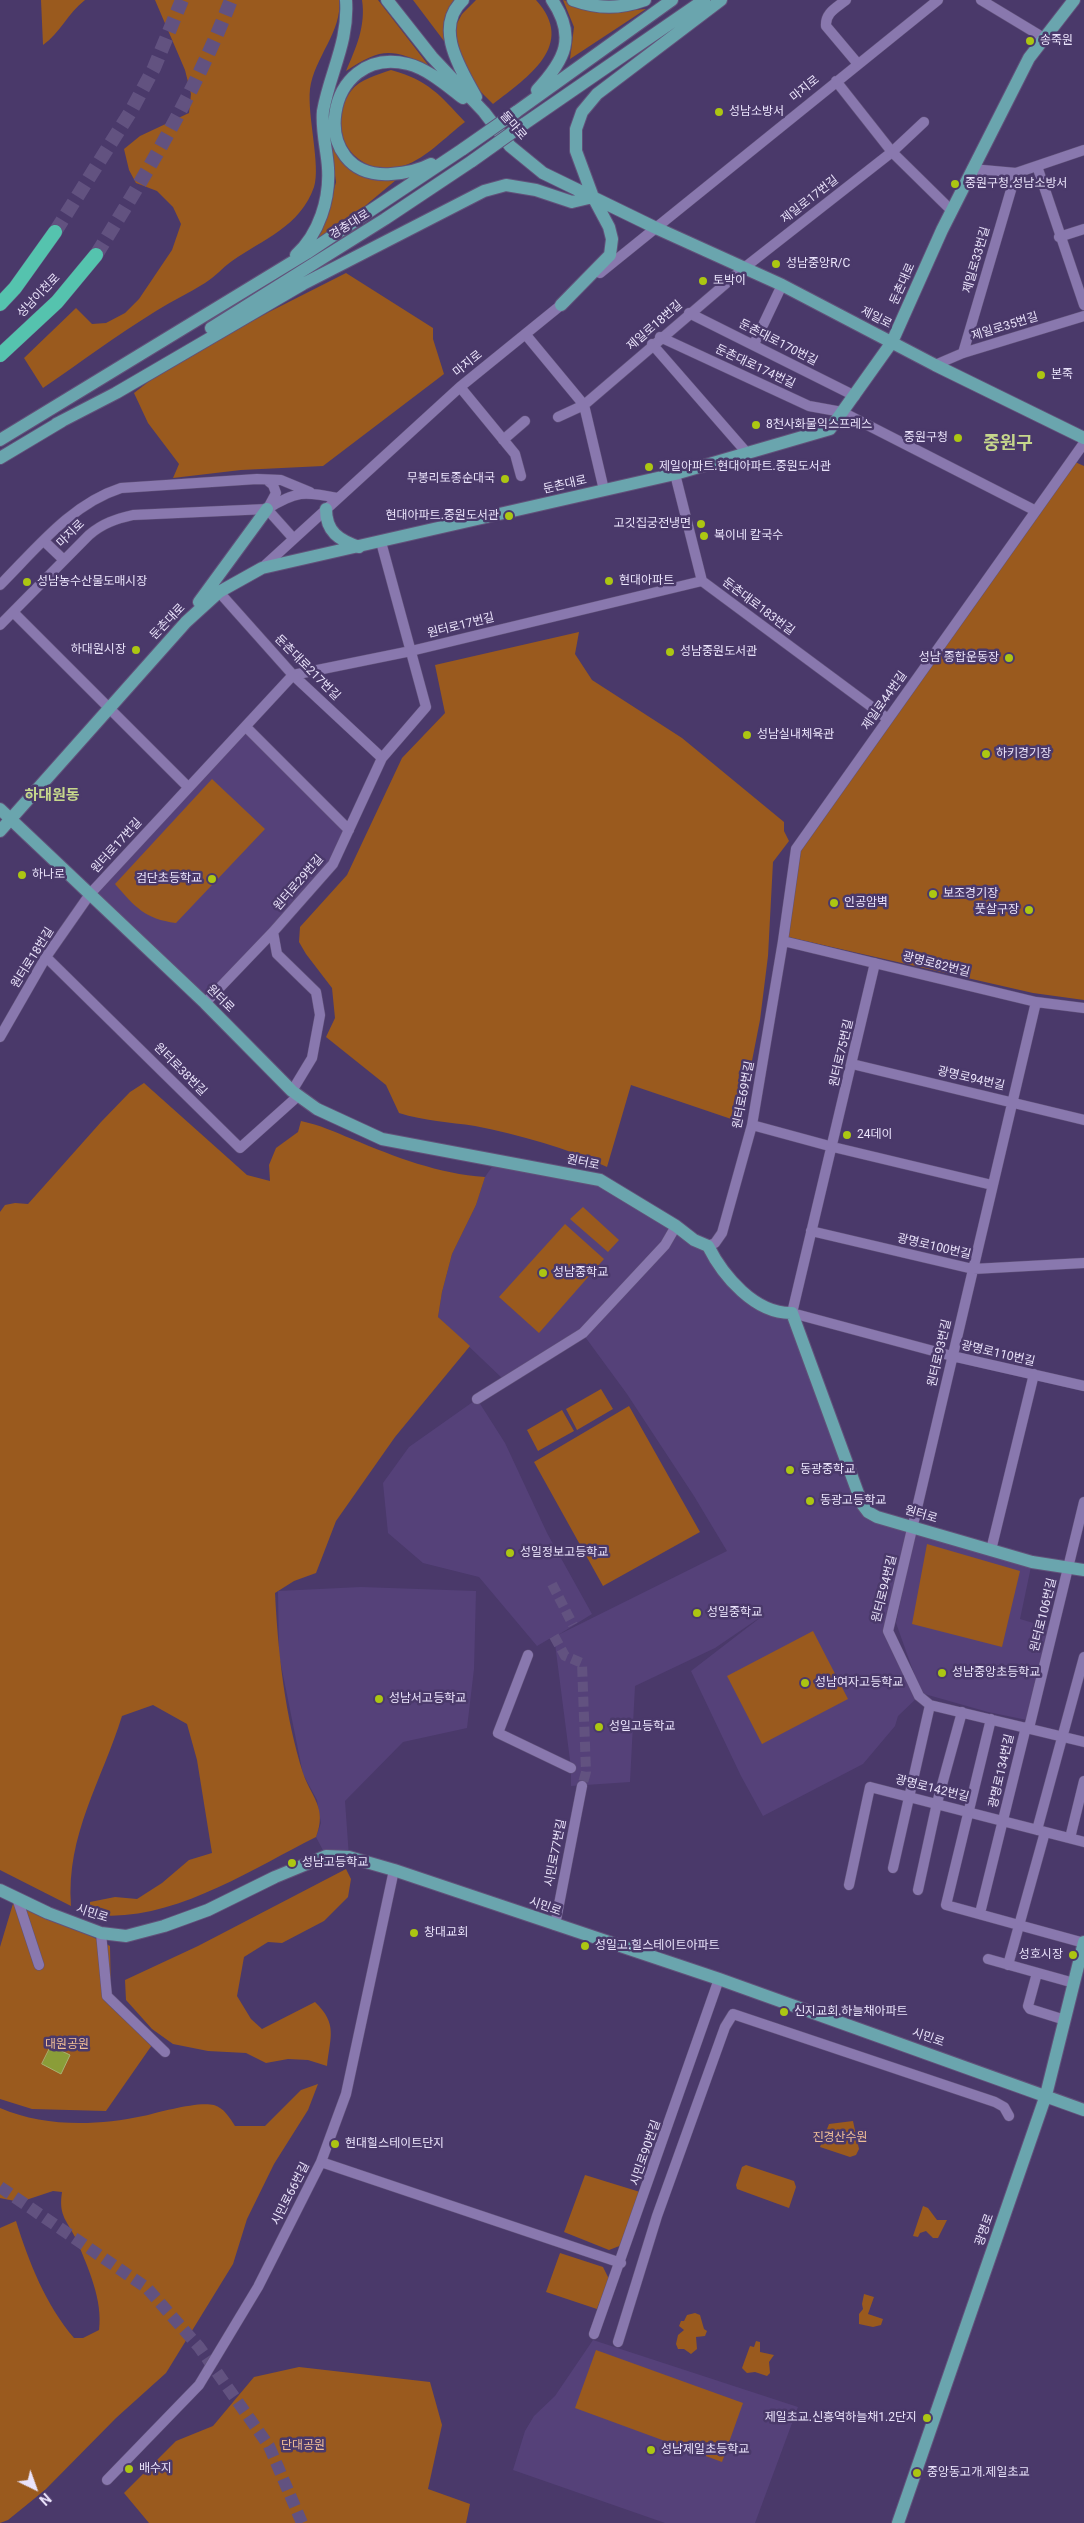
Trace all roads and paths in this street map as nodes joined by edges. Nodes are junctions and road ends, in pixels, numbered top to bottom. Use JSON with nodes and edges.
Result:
{"nodes":[{"id":1,"x":346,"y":0,"type":"edge"},
{"id":2,"x":387,"y":0,"type":"edge"},
{"id":3,"x":463,"y":0,"type":"edge"},
{"id":4,"x":552,"y":0,"type":"edge"},
{"id":5,"x":573,"y":0,"type":"edge"},
{"id":6,"x":645,"y":0,"type":"edge"},
{"id":7,"x":672,"y":0,"type":"edge"},
{"id":8,"x":704,"y":0,"type":"edge"},
{"id":9,"x":721,"y":0,"type":"edge"},
{"id":10,"x":846,"y":0,"type":"edge"},
{"id":11,"x":938,"y":0,"type":"edge"},
{"id":12,"x":980,"y":0,"type":"edge"},
{"id":13,"x":1074,"y":0,"type":"edge"},
{"id":14,"x":1044,"y":38,"type":"junction"},
{"id":15,"x":858,"y":64,"type":"junction"},
{"id":16,"x":836,"y":81,"type":"junction"},
{"id":17,"x":484,"y":112,"type":"junction"},
{"id":18,"x":516,"y":112,"type":"junction"},
{"id":19,"x":924,"y":122,"type":"dead end"},
{"id":20,"x":463,"y":149,"type":"junction"},
{"id":21,"x":1084,"y":150,"type":"edge"},
{"id":22,"x":892,"y":152,"type":"junction"},
{"id":23,"x":1037,"y":166,"type":"junction"},
{"id":24,"x":972,"y":169,"type":"junction"},
{"id":25,"x":1016,"y":173,"type":"junction"},
{"id":26,"x":593,"y":197,"type":"junction"},
{"id":27,"x":952,"y":211,"type":"junction"},
{"id":28,"x":654,"y":227,"type":"junction"},
{"id":29,"x":1084,"y":229,"type":"edge"},
{"id":30,"x":54,"y":232,"type":"tunnel mouth"},
{"id":31,"x":1059,"y":237,"type":"junction"},
{"id":32,"x":96,"y":256,"type":"tunnel mouth"},
{"id":33,"x":744,"y":268,"type":"junction"},
{"id":34,"x":272,"y":275,"type":"junction"},
{"id":35,"x":782,"y":286,"type":"junction"},
{"id":36,"x":0,"y":304,"type":"edge"},
{"id":37,"x":561,"y":305,"type":"junction"},
{"id":38,"x":1084,"y":305,"type":"edge"},
{"id":39,"x":689,"y":313,"type":"junction"},
{"id":40,"x":1084,"y":316,"type":"edge"},
{"id":41,"x":526,"y":335,"type":"junction"},
{"id":42,"x":656,"y":341,"type":"junction"},
{"id":43,"x":892,"y":342,"type":"junction"},
{"id":44,"x":754,"y":344,"type":"junction"},
{"id":45,"x":963,"y":354,"type":"junction"},
{"id":46,"x":0,"y":355,"type":"edge"},
{"id":47,"x":935,"y":365,"type":"junction"},
{"id":48,"x":460,"y":387,"type":"junction"},
{"id":49,"x":855,"y":396,"type":"junction"},
{"id":50,"x":584,"y":404,"type":"junction"},
{"id":51,"x":842,"y":412,"type":"junction"},
{"id":52,"x":558,"y":417,"type":"dead end"},
{"id":53,"x":525,"y":421,"type":"dead end"},
{"id":54,"x":56,"y":424,"type":"junction"},
{"id":55,"x":1084,"y":438,"type":"edge"},
{"id":56,"x":0,"y":440,"type":"edge"},
{"id":57,"x":504,"y":440,"type":"junction"},
{"id":58,"x":1084,"y":444,"type":"edge"},
{"id":59,"x":747,"y":453,"type":"junction"},
{"id":60,"x":0,"y":458,"type":"edge"},
{"id":61,"x":675,"y":474,"type":"junction"},
{"id":62,"x":521,"y":476,"type":"dead end"},
{"id":63,"x":266,"y":480,"type":"junction"},
{"id":64,"x":604,"y":490,"type":"junction"},
{"id":65,"x":310,"y":492,"type":"junction"},
{"id":66,"x":337,"y":498,"type":"junction"},
{"id":67,"x":267,"y":509,"type":"junction"},
{"id":68,"x":326,"y":509,"type":"junction"},
{"id":69,"x":1036,"y":511,"type":"junction"},
{"id":70,"x":293,"y":538,"type":"junction"},
{"id":71,"x":44,"y":541,"type":"junction"},
{"id":72,"x":381,"y":542,"type":"junction"},
{"id":73,"x":358,"y":547,"type":"junction"},
{"id":74,"x":64,"y":560,"type":"junction"},
{"id":75,"x":262,"y":568,"type":"junction"},
{"id":76,"x":702,"y":581,"type":"junction"},
{"id":77,"x":0,"y":585,"type":"edge"},
{"id":78,"x":219,"y":592,"type":"junction"},
{"id":79,"x":13,"y":612,"type":"junction"},
{"id":80,"x":186,"y":622,"type":"junction"},
{"id":81,"x":0,"y":625,"type":"edge"},
{"id":82,"x":411,"y":651,"type":"junction"},
{"id":83,"x":293,"y":675,"type":"junction"},
{"id":84,"x":109,"y":707,"type":"junction"},
{"id":85,"x":888,"y":719,"type":"junction"},
{"id":86,"x":246,"y":727,"type":"junction"},
{"id":87,"x":382,"y":758,"type":"junction"},
{"id":88,"x":188,"y":787,"type":"junction"},
{"id":89,"x":5,"y":813,"type":"edge"},
{"id":90,"x":349,"y":830,"type":"junction"},
{"id":91,"x":0,"y":831,"type":"edge"},
{"id":92,"x":90,"y":894,"type":"junction"},
{"id":93,"x":273,"y":932,"type":"junction"},
{"id":94,"x":783,"y":941,"type":"junction"},
{"id":95,"x":46,"y":957,"type":"junction"},
{"id":96,"x":875,"y":963,"type":"junction"},
{"id":97,"x":1036,"y":1002,"type":"junction"},
{"id":98,"x":205,"y":1003,"type":"junction"},
{"id":99,"x":1084,"y":1008,"type":"edge"},
{"id":100,"x":0,"y":1037,"type":"edge"},
{"id":101,"x":852,"y":1064,"type":"junction"},
{"id":102,"x":295,"y":1093,"type":"junction"},
{"id":103,"x":1014,"y":1102,"type":"junction"},
{"id":104,"x":1084,"y":1120,"type":"edge"},
{"id":105,"x":752,"y":1124,"type":"junction"},
{"id":106,"x":832,"y":1147,"type":"junction"},
{"id":107,"x":992,"y":1185,"type":"junction"},
{"id":108,"x":676,"y":1226,"type":"junction"},
{"id":109,"x":811,"y":1231,"type":"junction"},
{"id":110,"x":708,"y":1246,"type":"junction"},
{"id":111,"x":1084,"y":1263,"type":"edge"},
{"id":112,"x":973,"y":1269,"type":"junction"},
{"id":113,"x":792,"y":1313,"type":"junction"},
{"id":114,"x":952,"y":1356,"type":"junction"},
{"id":115,"x":1034,"y":1374,"type":"junction"},
{"id":116,"x":1084,"y":1386,"type":"edge"},
{"id":117,"x":477,"y":1399,"type":"dead end"},
{"id":118,"x":1084,"y":1502,"type":"edge"},
{"id":119,"x":913,"y":1526,"type":"junction"},
{"id":120,"x":991,"y":1550,"type":"junction"},
{"id":121,"x":1069,"y":1566,"type":"junction"},
{"id":122,"x":1084,"y":1570,"type":"edge"},
{"id":123,"x":528,"y":1655,"type":"dead end"},
{"id":124,"x":1084,"y":1657,"type":"edge"},
{"id":125,"x":930,"y":1705,"type":"junction"},
{"id":126,"x":962,"y":1712,"type":"junction"},
{"id":127,"x":992,"y":1719,"type":"junction"},
{"id":128,"x":1027,"y":1728,"type":"junction"},
{"id":129,"x":1062,"y":1737,"type":"junction"},
{"id":130,"x":1084,"y":1742,"type":"edge"},
{"id":131,"x":571,"y":1768,"type":"dead end"},
{"id":132,"x":1084,"y":1781,"type":"edge"},
{"id":133,"x":582,"y":1786,"type":"tunnel mouth"},
{"id":134,"x":908,"y":1795,"type":"junction"},
{"id":135,"x":937,"y":1803,"type":"junction"},
{"id":136,"x":968,"y":1811,"type":"junction"},
{"id":137,"x":1003,"y":1821,"type":"junction"},
{"id":138,"x":1041,"y":1831,"type":"junction"},
{"id":139,"x":1070,"y":1838,"type":"junction"},
{"id":140,"x":1084,"y":1842,"type":"edge"},
{"id":141,"x":893,"y":1868,"type":"dead end"},
{"id":142,"x":394,"y":1870,"type":"junction"},
{"id":143,"x":849,"y":1884,"type":"dead end"},
{"id":144,"x":0,"y":1890,"type":"edge"},
{"id":145,"x":918,"y":1890,"type":"dead end"},
{"id":146,"x":17,"y":1898,"type":"junction"},
{"id":147,"x":980,"y":1914,"type":"junction"},
{"id":148,"x":555,"y":1925,"type":"junction"},
{"id":149,"x":1020,"y":1925,"type":"junction"},
{"id":150,"x":101,"y":1933,"type":"junction"},
{"id":151,"x":1084,"y":1942,"type":"edge"},
{"id":152,"x":988,"y":1959,"type":"dead end"},
{"id":153,"x":39,"y":1965,"type":"dead end"},
{"id":154,"x":1008,"y":1965,"type":"junction"},
{"id":155,"x":1037,"y":1973,"type":"junction"},
{"id":156,"x":720,"y":1979,"type":"junction"},
{"id":157,"x":1074,"y":1983,"type":"junction"},
{"id":158,"x":1065,"y":2020,"type":"junction"},
{"id":159,"x":165,"y":2052,"type":"dead end"},
{"id":160,"x":1046,"y":2095,"type":"junction"},
{"id":161,"x":1084,"y":2110,"type":"edge"},
{"id":162,"x":1009,"y":2116,"type":"dead end"},
{"id":163,"x":321,"y":2162,"type":"junction"},
{"id":164,"x":621,"y":2263,"type":"junction"},
{"id":165,"x":594,"y":2334,"type":"dead end"},
{"id":166,"x":618,"y":2342,"type":"dead end"},
{"id":167,"x":107,"y":2480,"type":"dead end"},
{"id":168,"x":898,"y":2523,"type":"edge"}],
"edges":[{"from":1,"to":34,"type":"main road"},
{"from":2,"to":17,"type":"main road","name":"돌마로"},
{"from":3,"to":17,"type":"main road"},
{"from":4,"to":18,"type":"main road"},
{"from":5,"to":6,"type":"main road"},
{"from":7,"to":18,"type":"main road","name":"경충대로"},
{"from":8,"to":54,"type":"main road","name":"경충대로","bridge":true},
{"from":9,"to":26,"type":"main road"},
{"from":10,"to":15,"type":"street"},
{"from":11,"to":15,"type":"street","name":"마지로"},
{"from":12,"to":14,"type":"street"},
{"from":13,"to":14,"type":"main road","name":"둔촌대로"},
{"from":14,"to":24,"type":"main road","name":"둔촌대로"},
{"from":15,"to":16,"type":"street","name":"마지로"},
{"from":16,"to":22,"type":"street"},
{"from":16,"to":28,"type":"street","name":"마지로"},
{"from":17,"to":20,"type":"main road"},
{"from":17,"to":26,"type":"main road","name":"돌마로"},
{"from":18,"to":20,"type":"main road","name":"경충대로","bridge":true},
{"from":19,"to":22,"type":"street","name":"제일로17번길"},
{"from":20,"to":34,"type":"main road","name":"경충대로"},
{"from":21,"to":23,"type":"street"},
{"from":22,"to":27,"type":"street"},
{"from":22,"to":33,"type":"street","name":"제일로17번길"},
{"from":23,"to":25,"type":"street"},
{"from":23,"to":31,"type":"street"},
{"from":24,"to":25,"type":"street"},
{"from":24,"to":27,"type":"main road","name":"둔촌대로"},
{"from":25,"to":45,"type":"street","name":"제일로33번길"},
{"from":26,"to":28,"type":"main road","name":"돌마로"},
{"from":26,"to":37,"type":"main road"},
{"from":26,"to":54,"type":"main road"},
{"from":27,"to":43,"type":"main road","name":"둔촌대로"},
{"from":28,"to":33,"type":"main road","name":"제일로"},
{"from":28,"to":37,"type":"street","name":"마지로"},
{"from":29,"to":31,"type":"street"},
{"from":30,"to":36,"type":"highway","name":"성남이천로"},
{"from":31,"to":38,"type":"street"},
{"from":32,"to":46,"type":"highway","name":"성남이천로"},
{"from":33,"to":35,"type":"main road","name":"제일로"},
{"from":33,"to":39,"type":"street","name":"제일로18번길"},
{"from":34,"to":56,"type":"main road","name":"경충대로"},
{"from":35,"to":43,"type":"main road","name":"제일로"},
{"from":35,"to":44,"type":"street"},
{"from":37,"to":41,"type":"street","name":"마지로"},
{"from":39,"to":42,"type":"street","name":"제일로18번길"},
{"from":39,"to":44,"type":"street","name":"둔촌대로170번길"},
{"from":40,"to":45,"type":"street","name":"제일로35번길"},
{"from":41,"to":48,"type":"street","name":"마지로"},
{"from":41,"to":50,"type":"street"},
{"from":42,"to":50,"type":"street","name":"제일로18번길"},
{"from":42,"to":51,"type":"street","name":"둔촌대로174번길"},
{"from":42,"to":59,"type":"street"},
{"from":43,"to":47,"type":"main road","name":"제일로"},
{"from":43,"to":49,"type":"main road","name":"둔촌대로"},
{"from":44,"to":49,"type":"street","name":"둔촌대로170번길"},
{"from":45,"to":47,"type":"street","name":"제일로35번길"},
{"from":47,"to":55,"type":"main road","name":"제일로"},
{"from":48,"to":57,"type":"street"},
{"from":48,"to":66,"type":"street","name":"마지로"},
{"from":49,"to":51,"type":"main road","name":"둔촌대로"},
{"from":50,"to":52,"type":"street","name":"제일로18번길"},
{"from":50,"to":64,"type":"street"},
{"from":51,"to":59,"type":"main road","name":"둔촌대로"},
{"from":51,"to":69,"type":"street","name":"둔촌대로174번길"},
{"from":53,"to":57,"type":"street"},
{"from":54,"to":60,"type":"main road","name":"경충대로"},
{"from":57,"to":62,"type":"street"},
{"from":58,"to":69,"type":"street","name":"제일로44번길"},
{"from":59,"to":61,"type":"main road","name":"둔촌대로"},
{"from":61,"to":64,"type":"main road","name":"둔촌대로"},
{"from":61,"to":76,"type":"street","name":"둔촌대로183번길"},
{"from":63,"to":65,"type":"street"},
{"from":63,"to":67,"type":"street"},
{"from":63,"to":71,"type":"street"},
{"from":64,"to":72,"type":"main road","name":"둔촌대로"},
{"from":65,"to":66,"type":"street"},
{"from":65,"to":67,"type":"street"},
{"from":66,"to":68,"type":"street","name":"마지로"},
{"from":67,"to":70,"type":"street"},
{"from":67,"to":74,"type":"street","name":"마지로"},
{"from":67,"to":80,"type":"main road"},
{"from":68,"to":70,"type":"street","name":"마지로"},
{"from":68,"to":73,"type":"main road"},
{"from":69,"to":85,"type":"street","name":"제일로44번길"},
{"from":70,"to":75,"type":"street","name":"마지로"},
{"from":71,"to":74,"type":"street"},
{"from":71,"to":77,"type":"street"},
{"from":72,"to":73,"type":"main road","name":"둔촌대로"},
{"from":72,"to":82,"type":"street"},
{"from":73,"to":75,"type":"main road","name":"둔촌대로"},
{"from":74,"to":79,"type":"street","name":"마지로"},
{"from":75,"to":78,"type":"main road","name":"둔촌대로"},
{"from":76,"to":82,"type":"street","name":"원터로17번길"},
{"from":76,"to":85,"type":"street","name":"둔촌대로183번길"},
{"from":78,"to":80,"type":"main road","name":"둔촌대로"},
{"from":78,"to":83,"type":"street","name":"둔촌대로217번길"},
{"from":79,"to":81,"type":"street","name":"마지로"},
{"from":79,"to":84,"type":"street"},
{"from":80,"to":84,"type":"main road","name":"둔촌대로"},
{"from":82,"to":83,"type":"street","name":"원터로17번길"},
{"from":82,"to":87,"type":"street","name":"원터로29번길"},
{"from":83,"to":86,"type":"street","name":"원터로17번길"},
{"from":83,"to":87,"type":"street","name":"둔촌대로217번길"},
{"from":84,"to":88,"type":"street"},
{"from":84,"to":89,"type":"main road","name":"둔촌대로"},
{"from":85,"to":94,"type":"street","name":"제일로44번길"},
{"from":86,"to":88,"type":"street","name":"원터로17번길"},
{"from":86,"to":90,"type":"street"},
{"from":87,"to":90,"type":"street","name":"원터로29번길"},
{"from":88,"to":92,"type":"street","name":"원터로17번길"},
{"from":89,"to":91,"type":"main road","name":"둔촌대로"},
{"from":89,"to":92,"type":"main road","name":"원터로"},
{"from":90,"to":93,"type":"street","name":"원터로29번길"},
{"from":92,"to":95,"type":"street","name":"원터로18번길"},
{"from":92,"to":98,"type":"main road","name":"원터로"},
{"from":93,"to":98,"type":"street","name":"원터로29번길"},
{"from":93,"to":102,"type":"street"},
{"from":94,"to":96,"type":"street","name":"광명로82번길"},
{"from":94,"to":105,"type":"street","name":"원터로69번길"},
{"from":95,"to":100,"type":"street","name":"원터로18번길"},
{"from":95,"to":102,"type":"street","name":"원터로38번길"},
{"from":96,"to":97,"type":"street","name":"광명로82번길"},
{"from":96,"to":101,"type":"street","name":"원터로75번길"},
{"from":97,"to":99,"type":"street","name":"광명로82번길"},
{"from":97,"to":103,"type":"street","name":"원터로93번길"},
{"from":98,"to":102,"type":"main road","name":"원터로"},
{"from":101,"to":103,"type":"street","name":"광명로94번길"},
{"from":101,"to":106,"type":"street","name":"원터로75번길"},
{"from":102,"to":108,"type":"main road","name":"원터로"},
{"from":103,"to":104,"type":"street","name":"광명로94번길"},
{"from":103,"to":107,"type":"street","name":"원터로93번길"},
{"from":105,"to":106,"type":"street"},
{"from":105,"to":110,"type":"street","name":"원터로69번길"},
{"from":106,"to":107,"type":"street"},
{"from":106,"to":109,"type":"street","name":"원터로75번길"},
{"from":107,"to":112,"type":"street","name":"원터로93번길"},
{"from":108,"to":110,"type":"main road","name":"원터로"},
{"from":108,"to":117,"type":"street"},
{"from":109,"to":112,"type":"street","name":"광명로100번길"},
{"from":109,"to":113,"type":"street","name":"원터로75번길"},
{"from":110,"to":113,"type":"main road"},
{"from":111,"to":112,"type":"street","name":"광명로100번길"},
{"from":112,"to":114,"type":"street","name":"원터로93번길"},
{"from":113,"to":114,"type":"street","name":"광명로110번길"},
{"from":113,"to":119,"type":"main road","name":"원터로"},
{"from":114,"to":115,"type":"street","name":"광명로110번길"},
{"from":114,"to":119,"type":"street","name":"원터로93번길"},
{"from":115,"to":116,"type":"street","name":"광명로110번길"},
{"from":115,"to":120,"type":"street"},
{"from":118,"to":121,"type":"street","name":"원터로106번길"},
{"from":119,"to":120,"type":"main road","name":"원터로"},
{"from":119,"to":125,"type":"street","name":"원터로94번길"},
{"from":120,"to":121,"type":"main road","name":"원터로"},
{"from":121,"to":122,"type":"main road","name":"원터로"},
{"from":121,"to":128,"type":"street","name":"원터로106번길"},
{"from":123,"to":131,"type":"street"},
{"from":124,"to":129,"type":"street"},
{"from":125,"to":126,"type":"street","name":"광명로134번길"},
{"from":125,"to":134,"type":"street"},
{"from":126,"to":127,"type":"street","name":"광명로134번길"},
{"from":126,"to":135,"type":"street"},
{"from":127,"to":128,"type":"street","name":"광명로134번길"},
{"from":127,"to":136,"type":"street","name":"광명로134번길"},
{"from":128,"to":129,"type":"street","name":"광명로134번길"},
{"from":128,"to":137,"type":"street","name":"광명로134번길"},
{"from":129,"to":130,"type":"street","name":"광명로134번길"},
{"from":129,"to":138,"type":"street"},
{"from":132,"to":139,"type":"street"},
{"from":133,"to":148,"type":"street","name":"시민로77번길"},
{"from":134,"to":135,"type":"street","name":"광명로142번길"},
{"from":134,"to":141,"type":"street"},
{"from":134,"to":143,"type":"street","name":"광명로142번길"},
{"from":135,"to":136,"type":"street","name":"광명로142번길"},
{"from":135,"to":145,"type":"street"},
{"from":136,"to":137,"type":"street","name":"광명로142번길"},
{"from":136,"to":147,"type":"street","name":"광명로134번길"},
{"from":137,"to":138,"type":"street","name":"광명로142번길"},
{"from":137,"to":147,"type":"street","name":"광명로134번길"},
{"from":138,"to":139,"type":"street","name":"광명로142번길"},
{"from":138,"to":149,"type":"street"},
{"from":139,"to":140,"type":"street","name":"광명로142번길"},
{"from":142,"to":148,"type":"main road","name":"시민로"},
{"from":142,"to":150,"type":"main road","name":"시민로"},
{"from":142,"to":163,"type":"street","name":"시민로66번길"},
{"from":144,"to":146,"type":"main road","name":"시민로"},
{"from":146,"to":150,"type":"main road","name":"시민로"},
{"from":146,"to":153,"type":"street"},
{"from":147,"to":149,"type":"street"},
{"from":148,"to":156,"type":"main road","name":"시민로"},
{"from":149,"to":151,"type":"street"},
{"from":149,"to":154,"type":"street"},
{"from":150,"to":159,"type":"street"},
{"from":151,"to":157,"type":"main road","name":"광명로"},
{"from":152,"to":154,"type":"street"},
{"from":154,"to":155,"type":"street"},
{"from":155,"to":157,"type":"street"},
{"from":155,"to":158,"type":"street"},
{"from":156,"to":160,"type":"main road","name":"시민로"},
{"from":156,"to":164,"type":"street","name":"시민로90번길"},
{"from":157,"to":158,"type":"main road","name":"광명로"},
{"from":158,"to":160,"type":"main road","name":"광명로"},
{"from":160,"to":161,"type":"main road","name":"시민로"},
{"from":160,"to":168,"type":"main road","name":"광명로"},
{"from":162,"to":166,"type":"street"},
{"from":163,"to":164,"type":"street"},
{"from":163,"to":167,"type":"street","name":"시민로66번길"},
{"from":164,"to":165,"type":"street","name":"시민로90번길"}]}
